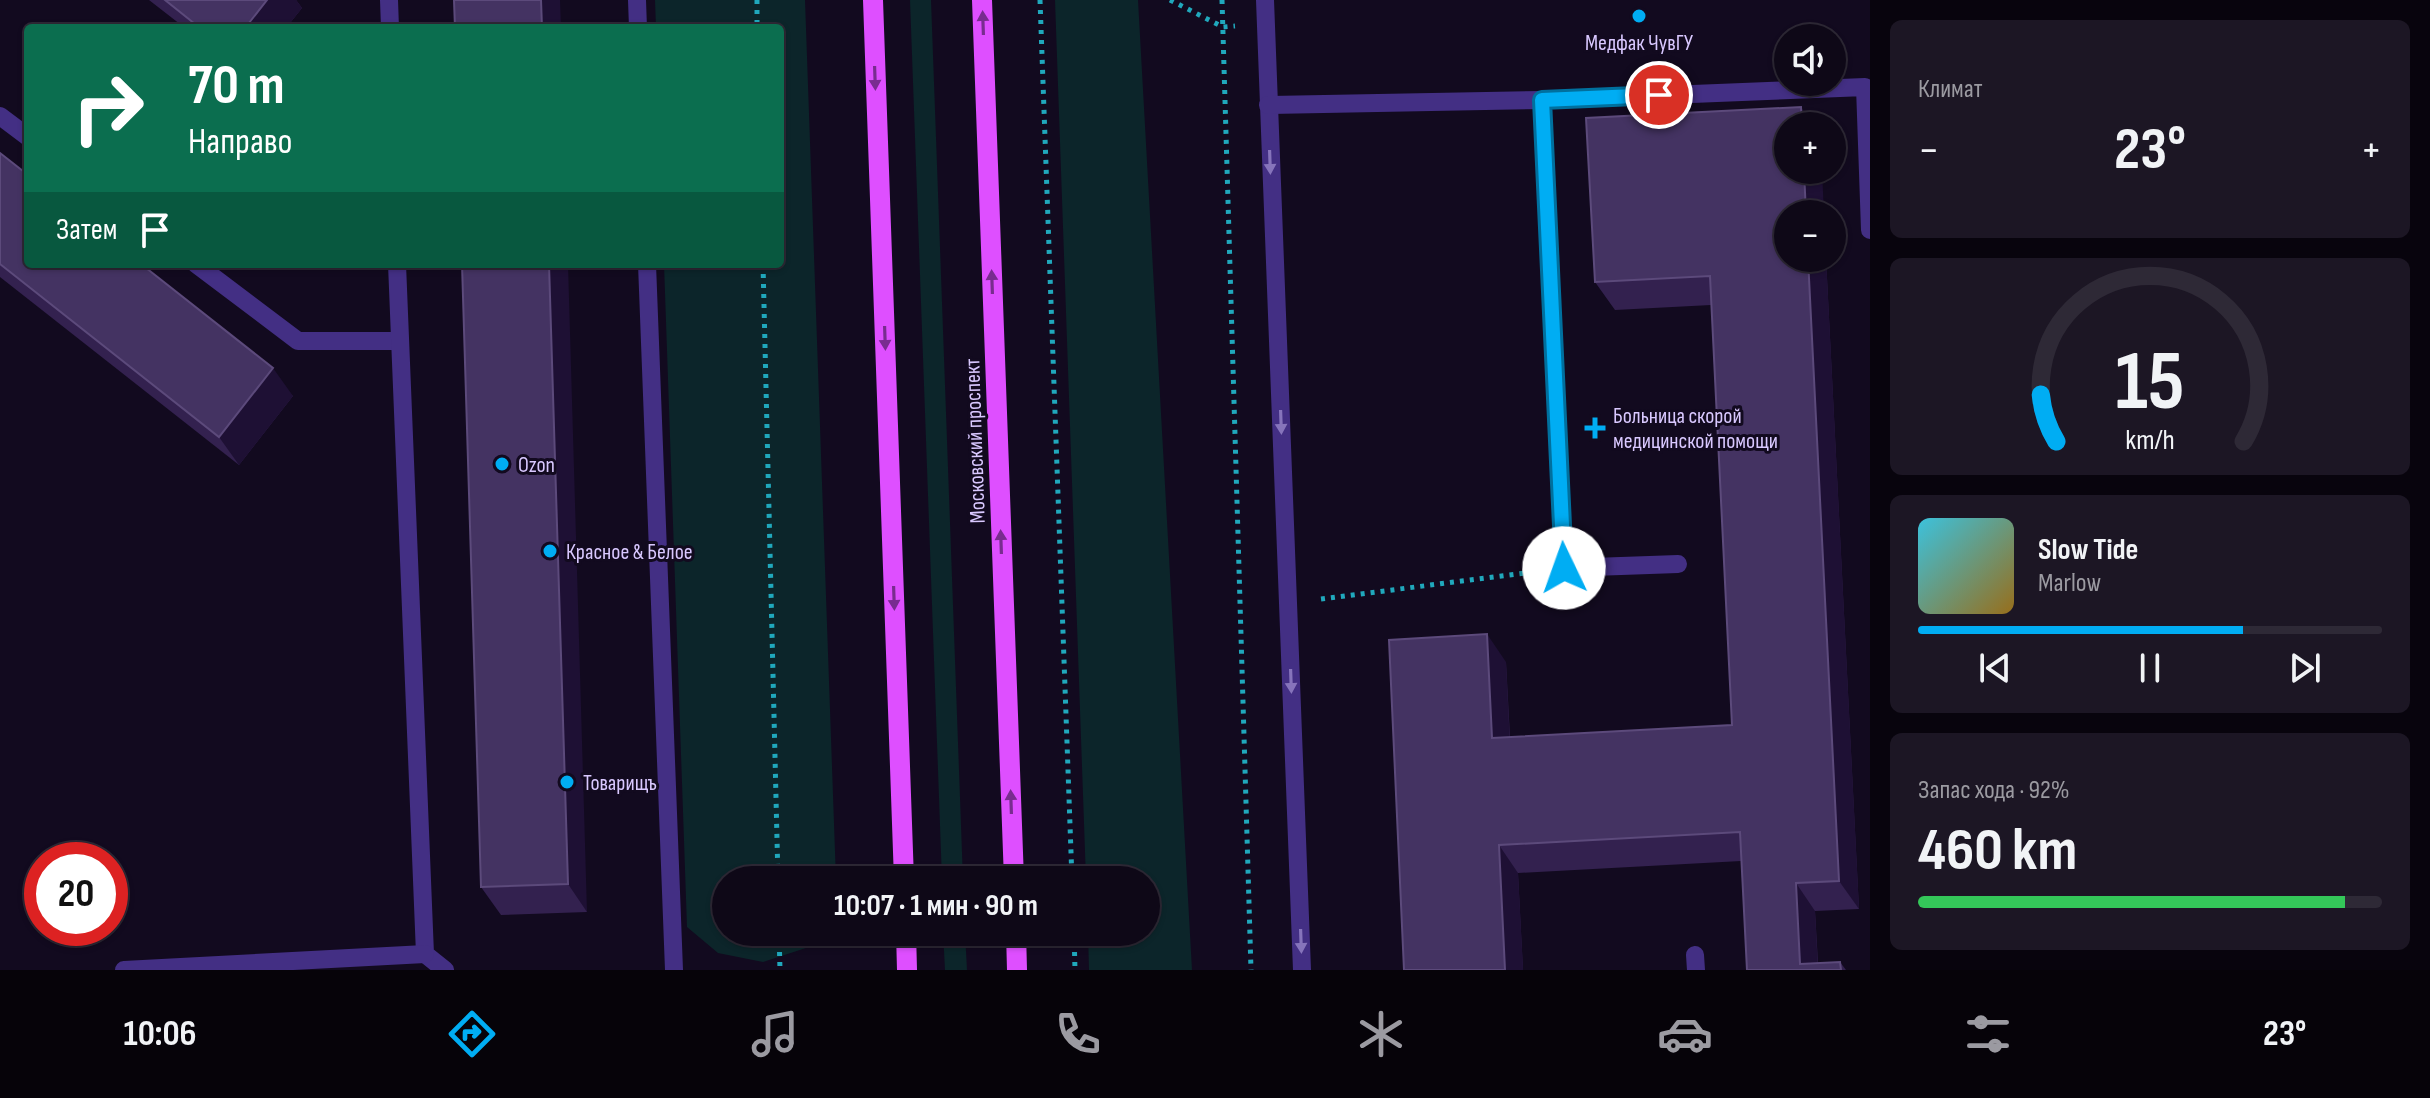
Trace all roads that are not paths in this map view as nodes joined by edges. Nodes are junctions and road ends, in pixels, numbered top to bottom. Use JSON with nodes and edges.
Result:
{"nodes":[{"id":1,"x":389,"y":0,"type":"edge"},
{"id":2,"x":637,"y":0,"type":"edge"},
{"id":3,"x":873,"y":0,"type":"edge"},
{"id":4,"x":982,"y":0,"type":"edge"},
{"id":5,"x":1265,"y":0,"type":"edge"},
{"id":6,"x":390,"y":24,"type":"edge"},
{"id":7,"x":638,"y":24,"type":"edge"},
{"id":8,"x":1867,"y":86,"type":"edge"},
{"id":9,"x":1542,"y":100,"type":"junction"},
{"id":10,"x":1268,"y":105,"type":"junction"},
{"id":11,"x":0,"y":116,"type":"edge"},
{"id":12,"x":24,"y":134,"type":"edge"},
{"id":13,"x":1870,"y":230,"type":"edge"},
{"id":14,"x":201,"y":268,"type":"edge"},
{"id":15,"x":397,"y":268,"type":"edge"},
{"id":16,"x":647,"y":268,"type":"edge"},
{"id":17,"x":399,"y":341,"type":"junction"},
{"id":18,"x":1678,"y":564,"type":"dead end"},
{"id":19,"x":904,"y":866,"type":"edge"},
{"id":20,"x":1013,"y":866,"type":"edge"},
{"id":21,"x":906,"y":946,"type":"edge"},
{"id":22,"x":1016,"y":946,"type":"edge"},
{"id":23,"x":425,"y":954,"type":"junction"},
{"id":24,"x":124,"y":970,"type":"edge"},
{"id":25,"x":445,"y":970,"type":"edge"},
{"id":26,"x":674,"y":970,"type":"edge"},
{"id":27,"x":907,"y":970,"type":"edge"},
{"id":28,"x":1017,"y":970,"type":"edge"},
{"id":29,"x":1302,"y":970,"type":"edge"}],
"edges":[{"from":1,"to":6,"type":"lane"},
{"from":2,"to":7,"type":"lane"},
{"from":3,"to":19,"type":"main road","one_way":true},
{"from":20,"to":4,"type":"main road","name":"Московский проспект","one_way":true},
{"from":5,"to":10,"type":"lane"},
{"from":8,"to":9,"type":"lane"},
{"from":8,"to":13,"type":"lane"},
{"from":9,"to":10,"type":"lane"},
{"from":9,"to":18,"type":"lane"},
{"from":10,"to":29,"type":"lane","one_way":true},
{"from":11,"to":12,"type":"lane"},
{"from":14,"to":17,"type":"lane"},
{"from":15,"to":17,"type":"lane"},
{"from":16,"to":26,"type":"lane"},
{"from":17,"to":23,"type":"lane"},
{"from":21,"to":27,"type":"main road"},
{"from":22,"to":28,"type":"main road"},
{"from":23,"to":24,"type":"lane"},
{"from":23,"to":25,"type":"lane"}]}
